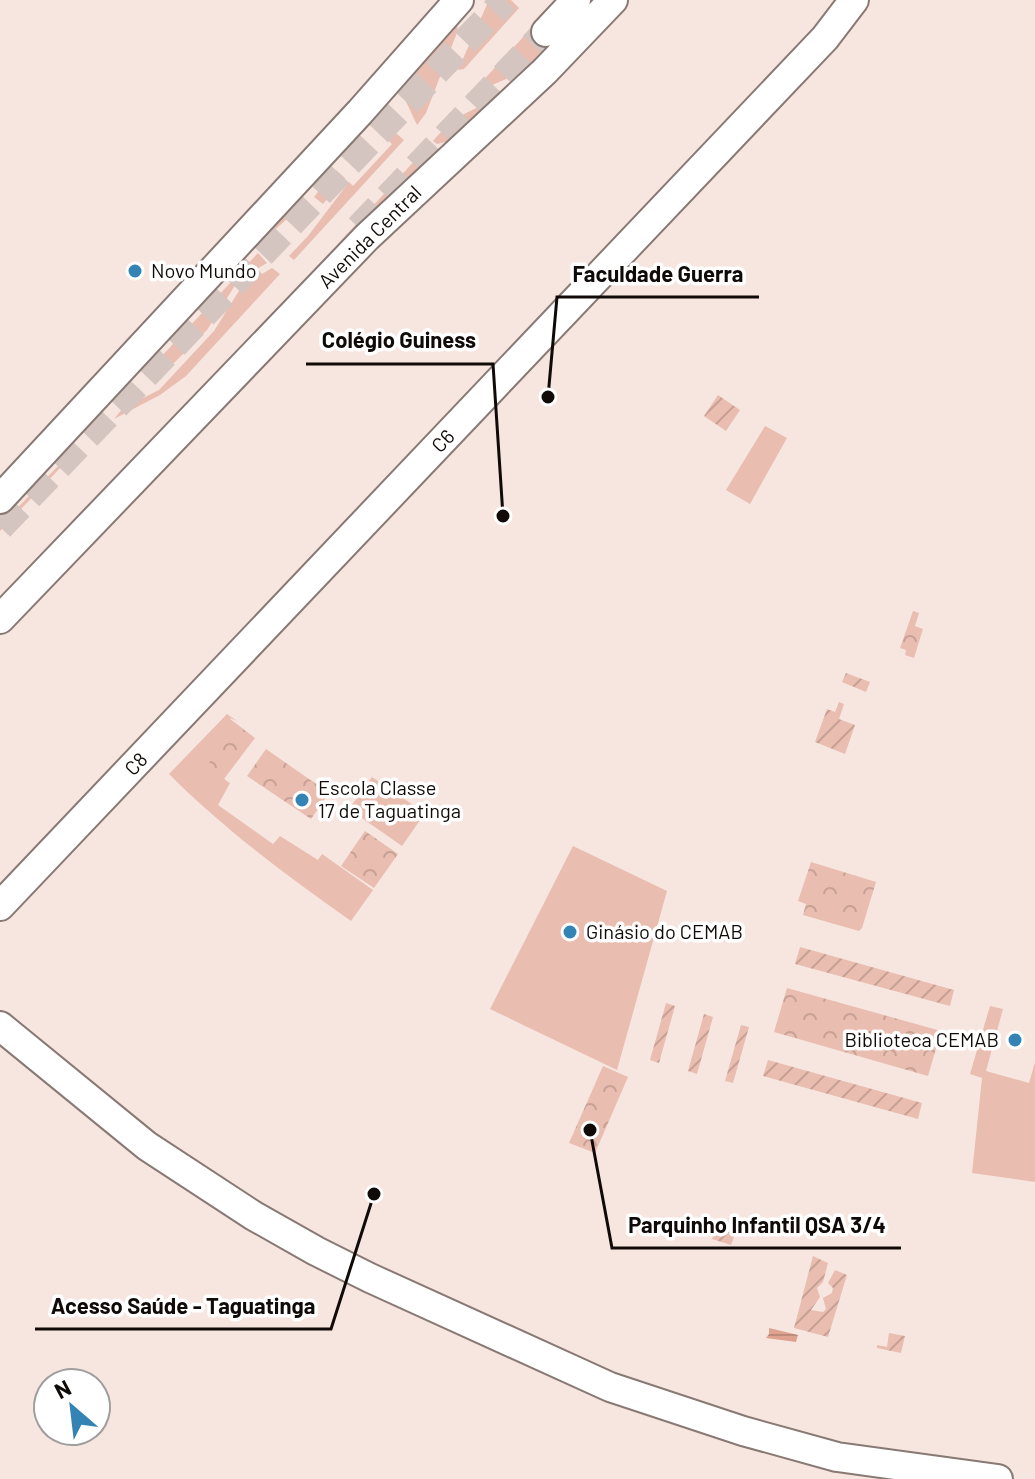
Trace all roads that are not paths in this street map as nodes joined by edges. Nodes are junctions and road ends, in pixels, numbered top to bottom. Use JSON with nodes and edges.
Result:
{"nodes":[{"id":1,"x":459,"y":0,"type":"edge"},
{"id":2,"x":576,"y":0,"type":"edge"},
{"id":3,"x":613,"y":0,"type":"edge"},
{"id":4,"x":854,"y":0,"type":"edge"},
{"id":5,"x":546,"y":32,"type":"tunnel mouth"},
{"id":6,"x":0,"y":499,"type":"edge"},
{"id":7,"x":0,"y":619,"type":"edge"},
{"id":8,"x":270,"y":620,"type":"joint"},
{"id":9,"x":0,"y":906,"type":"edge"},
{"id":10,"x":0,"y":1026,"type":"edge"},
{"id":11,"x":998,"y":1479,"type":"edge"}],
"edges":[{"from":1,"to":6,"type":"main road"},
{"from":2,"to":5,"type":"main road"},
{"from":3,"to":7,"type":"main road","name":"Avenida Central"},
{"from":4,"to":8,"type":"main road","name":"C6"},
{"from":8,"to":9,"type":"main road","name":"C8"},
{"from":10,"to":11,"type":"main road"}]}
